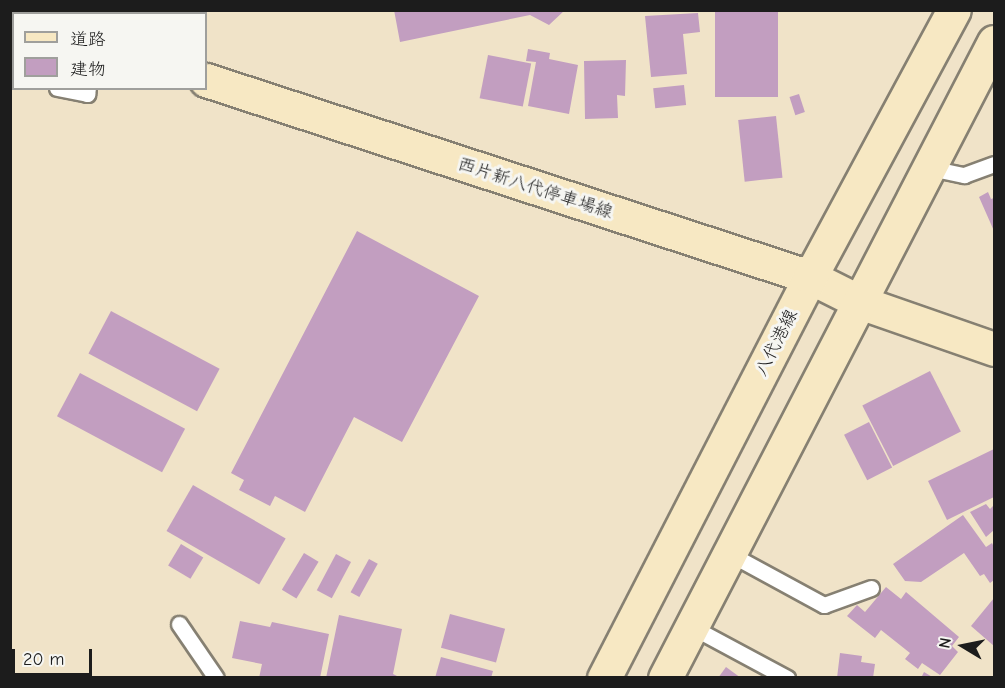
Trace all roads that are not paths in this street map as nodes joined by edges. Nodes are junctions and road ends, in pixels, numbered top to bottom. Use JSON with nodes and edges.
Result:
{"nodes":[{"id":1,"x":954,"y":10,"type":"edge"},
{"id":2,"x":994,"y":42,"type":"edge"},
{"id":3,"x":207,"y":80,"type":"edge"},
{"id":4,"x":67,"y":90,"type":"edge"},
{"id":5,"x":88,"y":90,"type":"edge"},
{"id":6,"x":994,"y":164,"type":"edge"},
{"id":7,"x":930,"y":168,"type":"junction"},
{"id":8,"x":810,"y":277,"type":"junction"},
{"id":9,"x":862,"y":303,"type":"junction"},
{"id":10,"x":994,"y":349,"type":"edge"},
{"id":11,"x":730,"y":554,"type":"junction"},
{"id":12,"x":871,"y":588,"type":"dead end"},
{"id":13,"x":179,"y":624,"type":"dead end"},
{"id":14,"x":692,"y":627,"type":"junction"},
{"id":15,"x":216,"y":678,"type":"edge"},
{"id":16,"x":604,"y":678,"type":"edge"},
{"id":17,"x":666,"y":678,"type":"edge"},
{"id":18,"x":787,"y":678,"type":"edge"}],
"edges":[{"from":1,"to":8,"type":"main road","name":"八代港線"},
{"from":2,"to":7,"type":"main road"},
{"from":3,"to":8,"type":"main road","name":"西片新八代停車場線"},
{"from":4,"to":5,"type":"lane"},
{"from":6,"to":7,"type":"lane"},
{"from":7,"to":9,"type":"main road"},
{"from":8,"to":9,"type":"main road","name":"西片新八代停車場線"},
{"from":8,"to":16,"type":"main road","name":"八代港線"},
{"from":9,"to":10,"type":"main road","name":"西片新八代停車場線"},
{"from":9,"to":11,"type":"main road"},
{"from":11,"to":12,"type":"lane"},
{"from":11,"to":14,"type":"main road"},
{"from":13,"to":15,"type":"lane"},
{"from":14,"to":17,"type":"main road"},
{"from":14,"to":18,"type":"lane"}]}
